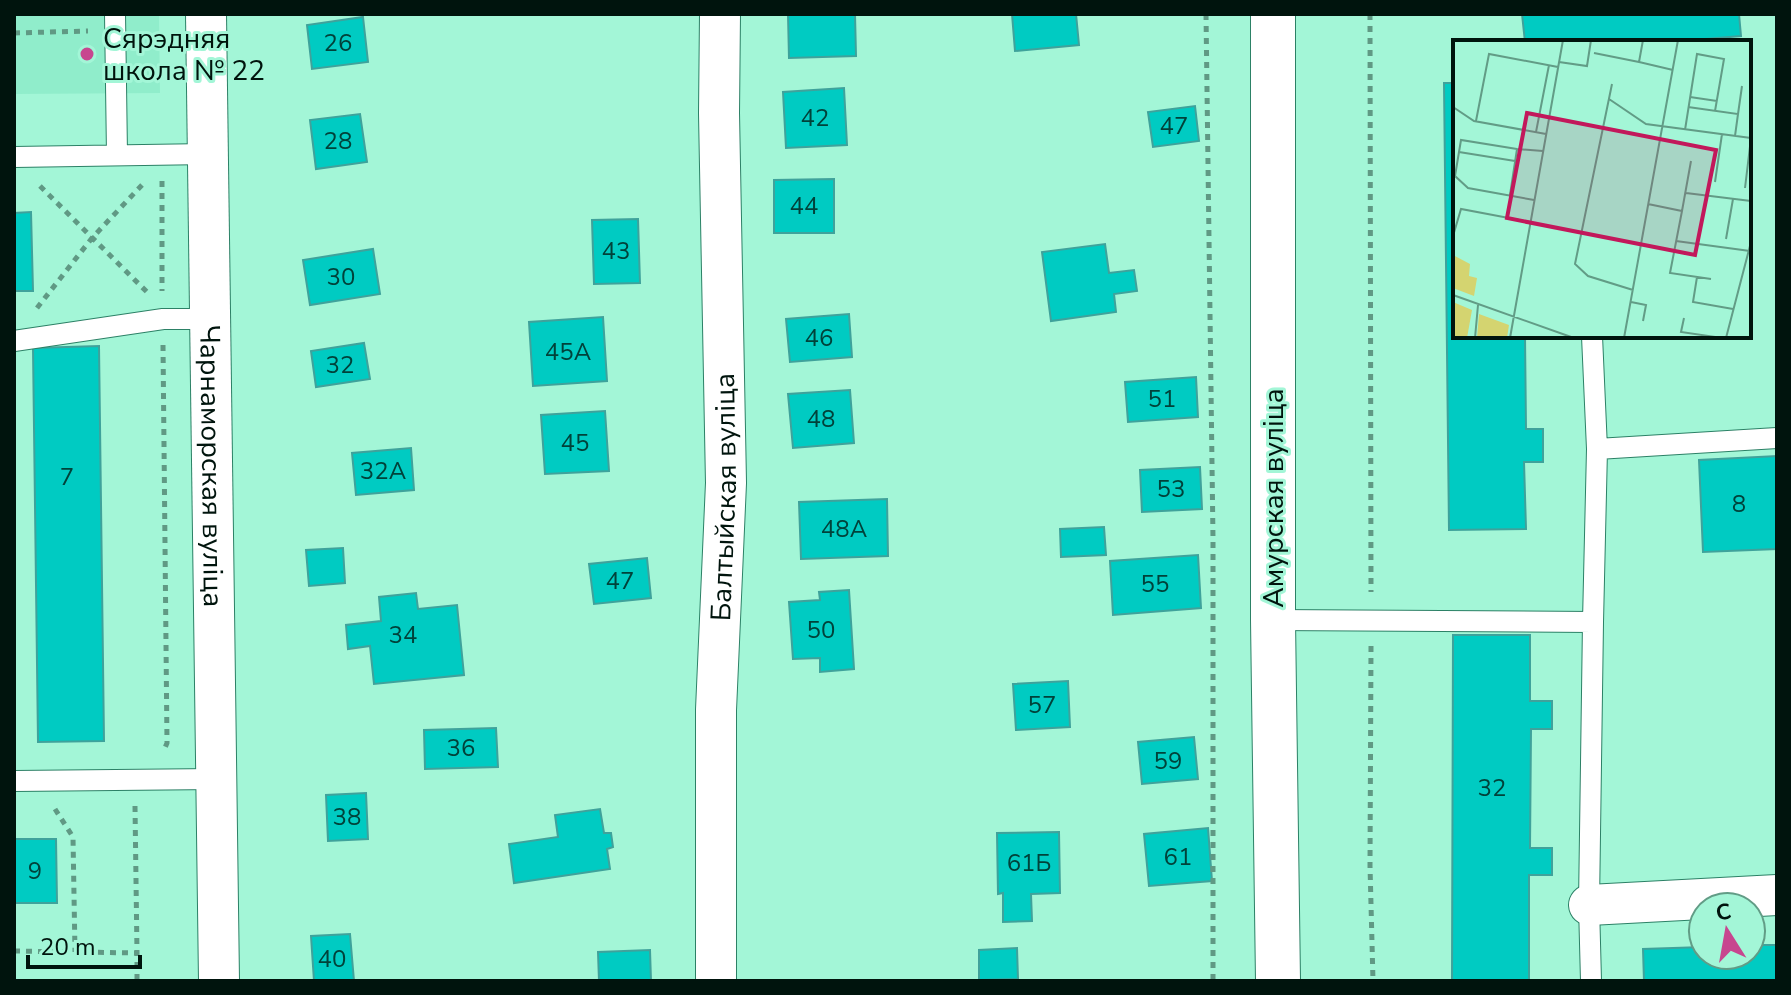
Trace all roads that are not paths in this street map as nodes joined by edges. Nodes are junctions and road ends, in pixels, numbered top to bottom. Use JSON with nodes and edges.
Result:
{"nodes":[{"id":1,"x":115,"y":14,"type":"edge"},
{"id":2,"x":206,"y":14,"type":"edge"},
{"id":3,"x":720,"y":14,"type":"edge"},
{"id":4,"x":1273,"y":14,"type":"edge"},
{"id":5,"x":208,"y":154,"type":"junction"},
{"id":6,"x":117,"y":155,"type":"junction"},
{"id":7,"x":14,"y":157,"type":"edge"},
{"id":8,"x":210,"y":319,"type":"junction"},
{"id":9,"x":1592,"y":338,"type":"edge"},
{"id":10,"x":14,"y":341,"type":"edge"},
{"id":11,"x":1777,"y":438,"type":"edge"},
{"id":12,"x":1597,"y":449,"type":"junction"},
{"id":13,"x":1273,"y":620,"type":"junction"},
{"id":14,"x":1593,"y":622,"type":"junction"},
{"id":15,"x":216,"y":779,"type":"junction"},
{"id":16,"x":14,"y":781,"type":"edge"},
{"id":17,"x":1777,"y":895,"type":"edge"},
{"id":18,"x":1589,"y":905,"type":"junction"},
{"id":19,"x":219,"y":981,"type":"edge"},
{"id":20,"x":716,"y":981,"type":"edge"},
{"id":21,"x":1278,"y":981,"type":"edge"},
{"id":22,"x":1591,"y":981,"type":"edge"}],
"edges":[{"from":1,"to":6,"type":"lane"},
{"from":2,"to":5,"type":"street","name":"Чарнаморская вуліца"},
{"from":3,"to":20,"type":"street","name":"Балтыйская вуліца"},
{"from":4,"to":13,"type":"street","name":"Амурская вуліца"},
{"from":5,"to":6,"type":"lane"},
{"from":5,"to":8,"type":"street","name":"Чарнаморская вуліца"},
{"from":6,"to":7,"type":"lane"},
{"from":8,"to":10,"type":"lane"},
{"from":8,"to":15,"type":"street","name":"Чарнаморская вуліца"},
{"from":9,"to":12,"type":"lane"},
{"from":11,"to":12,"type":"lane"},
{"from":12,"to":14,"type":"lane"},
{"from":13,"to":14,"type":"lane"},
{"from":13,"to":21,"type":"street","name":"Амурская вуліца"},
{"from":14,"to":18,"type":"lane"},
{"from":15,"to":16,"type":"lane"},
{"from":15,"to":19,"type":"street","name":"Чарнаморская вуліца"},
{"from":17,"to":18,"type":"street"},
{"from":18,"to":22,"type":"lane"}]}
